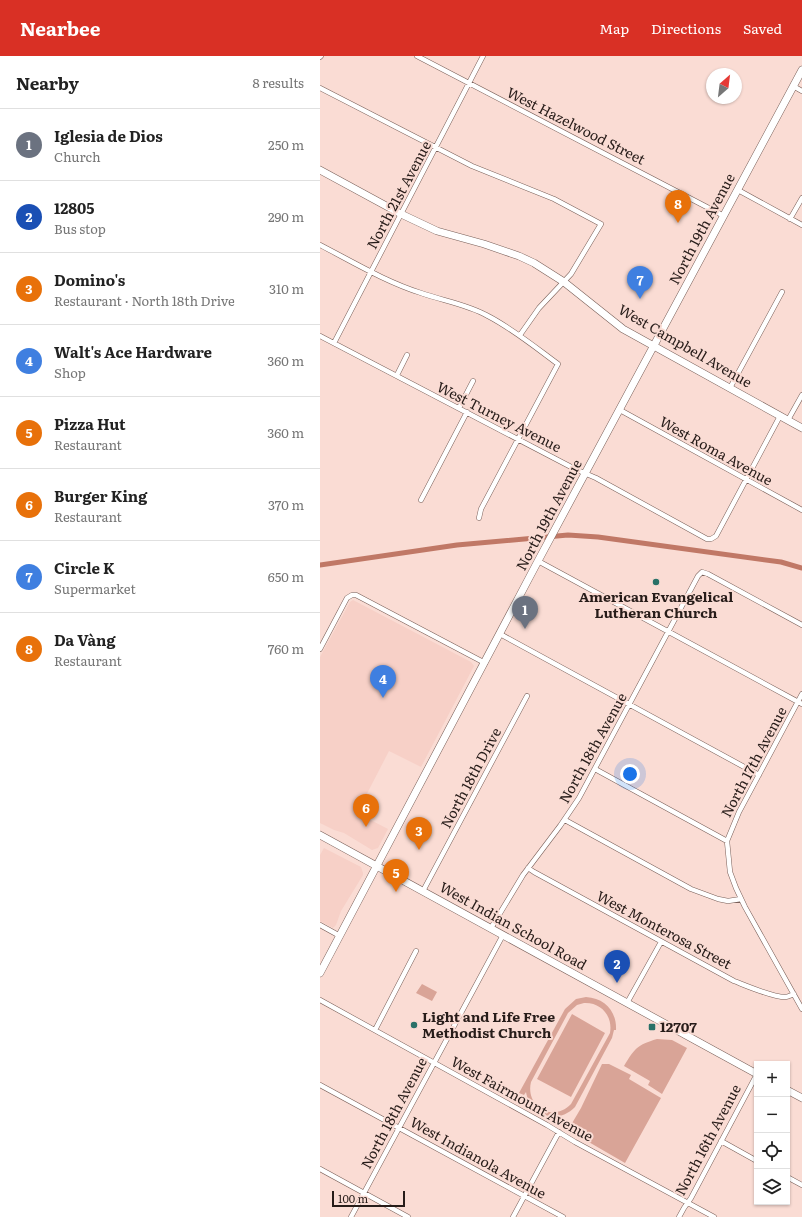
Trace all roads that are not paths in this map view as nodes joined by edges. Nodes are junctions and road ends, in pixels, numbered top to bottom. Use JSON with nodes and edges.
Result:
{"nodes":[{"id":1,"x":417,"y":56,"type":"edge"},
{"id":2,"x":482,"y":56,"type":"edge"},
{"id":3,"x":802,"y":70,"type":"edge"},
{"id":4,"x":468,"y":83,"type":"junction"},
{"id":5,"x":793,"y":86,"type":"junction"},
{"id":6,"x":320,"y":88,"type":"edge"},
{"id":7,"x":802,"y":91,"type":"edge"},
{"id":8,"x":436,"y":148,"type":"junction"},
{"id":9,"x":320,"y":170,"type":"edge"},
{"id":10,"x":738,"y":190,"type":"junction"},
{"id":11,"x":802,"y":198,"type":"edge"},
{"id":12,"x":401,"y":214,"type":"junction"},
{"id":13,"x":724,"y":216,"type":"junction"},
{"id":14,"x":790,"y":219,"type":"junction"},
{"id":15,"x":802,"y":225,"type":"edge"},
{"id":16,"x":320,"y":245,"type":"edge"},
{"id":17,"x":371,"y":272,"type":"junction"},
{"id":18,"x":564,"y":282,"type":"junction"},
{"id":19,"x":782,"y":292,"type":"dead end"},
{"id":20,"x":520,"y":335,"type":"junction"},
{"id":21,"x":320,"y":336,"type":"edge"},
{"id":22,"x":334,"y":343,"type":"junction"},
{"id":23,"x":654,"y":346,"type":"junction"},
{"id":24,"x":407,"y":355,"type":"dead end"},
{"id":25,"x":397,"y":375,"type":"junction"},
{"id":26,"x":473,"y":381,"type":"dead end"},
{"id":27,"x":730,"y":388,"type":"junction"},
{"id":28,"x":802,"y":395,"type":"edge"},
{"id":29,"x":459,"y":408,"type":"junction"},
{"id":30,"x":620,"y":410,"type":"junction"},
{"id":31,"x":467,"y":412,"type":"junction"},
{"id":32,"x":780,"y":416,"type":"junction"},
{"id":33,"x":788,"y":420,"type":"junction"},
{"id":34,"x":802,"y":428,"type":"edge"},
{"id":35,"x":518,"y":439,"type":"junction"},
{"id":36,"x":586,"y":474,"type":"junction"},
{"id":37,"x":746,"y":479,"type":"junction"},
{"id":38,"x":421,"y":500,"type":"dead end"},
{"id":39,"x":802,"y":510,"type":"edge"},
{"id":40,"x":479,"y":518,"type":"dead end"},
{"id":41,"x":538,"y":561,"type":"junction"},
{"id":42,"x":802,"y":625,"type":"edge"},
{"id":43,"x":668,"y":632,"type":"junction"},
{"id":44,"x":500,"y":634,"type":"junction"},
{"id":45,"x":320,"y":649,"type":"edge"},
{"id":46,"x":485,"y":663,"type":"junction"},
{"id":47,"x":802,"y":694,"type":"edge"},
{"id":48,"x":527,"y":696,"type":"dead end"},
{"id":49,"x":800,"y":703,"type":"edge"},
{"id":50,"x":630,"y":705,"type":"junction"},
{"id":51,"x":595,"y":769,"type":"junction"},
{"id":52,"x":759,"y":775,"type":"junction"},
{"id":53,"x":565,"y":820,"type":"junction"},
{"id":54,"x":320,"y":834,"type":"edge"},
{"id":55,"x":727,"y":841,"type":"junction"},
{"id":56,"x":378,"y":866,"type":"junction"},
{"id":57,"x":528,"y":868,"type":"junction"},
{"id":58,"x":423,"y":891,"type":"junction"},
{"id":59,"x":741,"y":899,"type":"junction"},
{"id":60,"x":320,"y":925,"type":"edge"},
{"id":61,"x":491,"y":928,"type":"junction"},
{"id":62,"x":503,"y":935,"type":"junction"},
{"id":63,"x":340,"y":936,"type":"junction"},
{"id":64,"x":661,"y":942,"type":"junction"},
{"id":65,"x":416,"y":951,"type":"dead end"},
{"id":66,"x":320,"y":973,"type":"edge"},
{"id":67,"x":794,"y":994,"type":"junction"},
{"id":68,"x":320,"y":1000,"type":"edge"},
{"id":69,"x":628,"y":1003,"type":"junction"},
{"id":70,"x":802,"y":1009,"type":"edge"},
{"id":71,"x":375,"y":1030,"type":"junction"},
{"id":72,"x":434,"y":1062,"type":"junction"},
{"id":73,"x":754,"y":1072,"type":"edge"},
{"id":74,"x":754,"y":1080,"type":"edge"},
{"id":75,"x":320,"y":1085,"type":"edge"},
{"id":76,"x":790,"y":1092,"type":"edge"},
{"id":77,"x":802,"y":1098,"type":"edge"},
{"id":78,"x":399,"y":1128,"type":"junction"},
{"id":79,"x":559,"y":1132,"type":"junction"},
{"id":80,"x":721,"y":1141,"type":"junction"},
{"id":81,"x":754,"y":1159,"type":"edge"},
{"id":82,"x":320,"y":1169,"type":"edge"},
{"id":83,"x":790,"y":1179,"type":"edge"},
{"id":84,"x":802,"y":1185,"type":"edge"},
{"id":85,"x":364,"y":1193,"type":"junction"},
{"id":86,"x":525,"y":1196,"type":"junction"},
{"id":87,"x":688,"y":1203,"type":"junction"},
{"id":88,"x":351,"y":1217,"type":"edge"},
{"id":89,"x":408,"y":1217,"type":"edge"},
{"id":90,"x":513,"y":1217,"type":"edge"},
{"id":91,"x":563,"y":1217,"type":"edge"},
{"id":92,"x":678,"y":1217,"type":"edge"},
{"id":93,"x":714,"y":1217,"type":"edge"}],
"edges":[{"from":1,"to":4,"type":"street","name":"West Hazelwood Street"},
{"from":2,"to":4,"type":"street","name":"North 21st Avenue"},
{"from":3,"to":5,"type":"main road","name":"North 19th Avenue"},
{"from":4,"to":8,"type":"street","name":"North 21st Avenue"},
{"from":4,"to":13,"type":"street","name":"West Hazelwood Street"},
{"from":5,"to":7,"type":"street"},
{"from":5,"to":10,"type":"main road","name":"North 19th Avenue"},
{"from":6,"to":8,"type":"street"},
{"from":8,"to":12,"type":"street","name":"North 21st Avenue"},
{"from":8,"to":18,"type":"street"},
{"from":9,"to":12,"type":"main road","name":"West Campbell Avenue"},
{"from":10,"to":13,"type":"main road","name":"North 19th Avenue"},
{"from":10,"to":14,"type":"street"},
{"from":11,"to":14,"type":"street"},
{"from":12,"to":17,"type":"street","name":"North 21st Avenue"},
{"from":12,"to":18,"type":"main road","name":"West Campbell Avenue"},
{"from":13,"to":23,"type":"main road","name":"North 19th Avenue"},
{"from":14,"to":15,"type":"street"},
{"from":16,"to":17,"type":"street"},
{"from":17,"to":20,"type":"street"},
{"from":17,"to":22,"type":"street","name":"North 21st Avenue"},
{"from":18,"to":20,"type":"street"},
{"from":18,"to":23,"type":"main road","name":"West Campbell Avenue"},
{"from":19,"to":27,"type":"street"},
{"from":20,"to":35,"type":"street"},
{"from":21,"to":22,"type":"street","name":"West Turney Avenue"},
{"from":22,"to":25,"type":"street","name":"West Turney Avenue"},
{"from":23,"to":27,"type":"main road","name":"West Campbell Avenue"},
{"from":23,"to":30,"type":"main road","name":"North 19th Avenue"},
{"from":24,"to":25,"type":"street"},
{"from":25,"to":29,"type":"street","name":"West Turney Avenue"},
{"from":26,"to":29,"type":"street"},
{"from":27,"to":32,"type":"main road","name":"West Campbell Avenue"},
{"from":28,"to":33,"type":"street"},
{"from":29,"to":31,"type":"street","name":"West Turney Avenue"},
{"from":30,"to":36,"type":"main road","name":"North 19th Avenue"},
{"from":30,"to":37,"type":"street","name":"West Roma Avenue"},
{"from":31,"to":35,"type":"street","name":"West Turney Avenue"},
{"from":31,"to":38,"type":"street"},
{"from":32,"to":33,"type":"main road","name":"West Campbell Avenue"},
{"from":32,"to":37,"type":"street"},
{"from":33,"to":34,"type":"main road","name":"West Campbell Avenue"},
{"from":35,"to":36,"type":"street","name":"West Turney Avenue"},
{"from":35,"to":40,"type":"street"},
{"from":36,"to":37,"type":"street","name":"West Turney Avenue"},
{"from":36,"to":41,"type":"main road","name":"North 19th Avenue"},
{"from":37,"to":39,"type":"street","name":"West Roma Avenue"},
{"from":41,"to":43,"type":"street"},
{"from":41,"to":44,"type":"main road","name":"North 19th Avenue"},
{"from":42,"to":43,"type":"street","name":"North 18th Avenue"},
{"from":43,"to":49,"type":"street"},
{"from":43,"to":50,"type":"street","name":"North 18th Avenue"},
{"from":44,"to":46,"type":"main road","name":"North 19th Avenue"},
{"from":44,"to":50,"type":"street"},
{"from":45,"to":46,"type":"street"},
{"from":46,"to":56,"type":"main road","name":"North 19th Avenue"},
{"from":47,"to":49,"type":"street","name":"North 17th Avenue"},
{"from":48,"to":58,"type":"street","name":"North 18th Drive"},
{"from":49,"to":52,"type":"street","name":"North 17th Avenue"},
{"from":50,"to":51,"type":"street","name":"North 18th Avenue"},
{"from":50,"to":52,"type":"street"},
{"from":51,"to":53,"type":"street","name":"North 18th Avenue"},
{"from":51,"to":55,"type":"street"},
{"from":52,"to":55,"type":"street","name":"North 17th Avenue"},
{"from":53,"to":57,"type":"street","name":"North 18th Avenue"},
{"from":53,"to":59,"type":"street"},
{"from":54,"to":56,"type":"main road","name":"West Indian School Road"},
{"from":55,"to":59,"type":"street"},
{"from":56,"to":58,"type":"main road","name":"West Indian School Road"},
{"from":56,"to":63,"type":"main road","name":"North 19th Avenue"},
{"from":57,"to":61,"type":"street","name":"North 18th Avenue"},
{"from":57,"to":64,"type":"street","name":"West Monterosa Street"},
{"from":58,"to":61,"type":"main road","name":"West Indian School Road"},
{"from":59,"to":67,"type":"street"},
{"from":60,"to":63,"type":"street"},
{"from":61,"to":62,"type":"main road","name":"West Indian School Road"},
{"from":62,"to":69,"type":"main road","name":"West Indian School Road"},
{"from":62,"to":72,"type":"street","name":"North 18th Avenue"},
{"from":63,"to":66,"type":"main road","name":"North 19th Avenue"},
{"from":64,"to":67,"type":"street","name":"West Monterosa Street"},
{"from":64,"to":69,"type":"street"},
{"from":65,"to":71,"type":"street"},
{"from":67,"to":70,"type":"street"},
{"from":68,"to":71,"type":"street","name":"West Fairmount Avenue"},
{"from":69,"to":73,"type":"main road","name":"West Indian School Road"},
{"from":71,"to":72,"type":"street","name":"West Fairmount Avenue"},
{"from":72,"to":78,"type":"street","name":"North 18th Avenue"},
{"from":72,"to":79,"type":"street","name":"West Fairmount Avenue"},
{"from":74,"to":80,"type":"street","name":"North 16th Avenue"},
{"from":75,"to":78,"type":"street","name":"West Indianola Avenue"},
{"from":76,"to":77,"type":"main road"},
{"from":78,"to":85,"type":"street","name":"North 18th Avenue"},
{"from":78,"to":86,"type":"street","name":"West Indianola Avenue"},
{"from":79,"to":86,"type":"street"},
{"from":79,"to":87,"type":"street","name":"West Fairmount Avenue"},
{"from":80,"to":81,"type":"street"},
{"from":80,"to":87,"type":"street","name":"North 16th Avenue"},
{"from":82,"to":85,"type":"street"},
{"from":83,"to":84,"type":"street"},
{"from":85,"to":88,"type":"street","name":"North 18th Avenue"},
{"from":85,"to":89,"type":"street"},
{"from":86,"to":90,"type":"street"},
{"from":86,"to":91,"type":"street","name":"West Indianola Avenue"},
{"from":87,"to":92,"type":"street","name":"North 16th Avenue"},
{"from":87,"to":93,"type":"street","name":"West Fairmount Avenue"}]}
